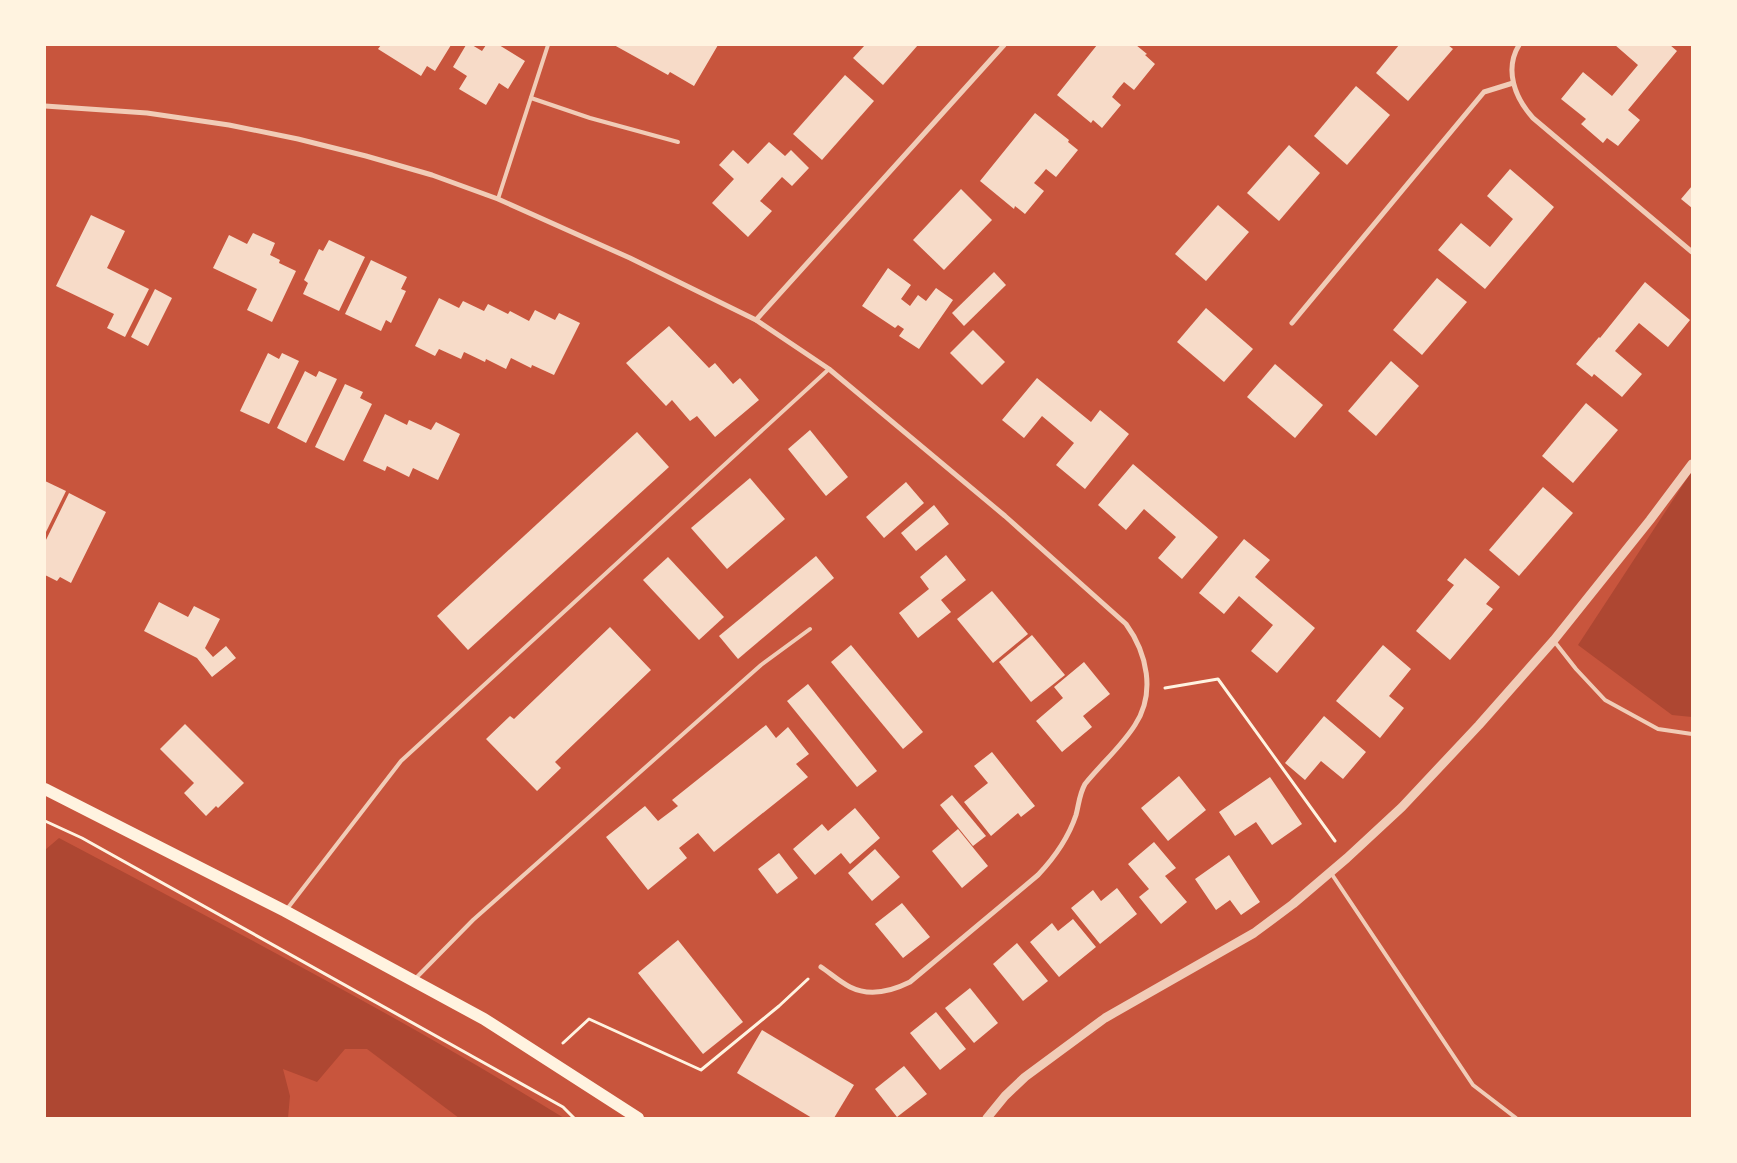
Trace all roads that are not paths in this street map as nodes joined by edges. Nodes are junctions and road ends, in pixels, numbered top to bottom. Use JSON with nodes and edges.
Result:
{"nodes":[{"id":1,"x":548,"y":45,"type":"edge"},
{"id":2,"x":1004,"y":45,"type":"edge"},
{"id":3,"x":1520,"y":45,"type":"edge"},
{"id":4,"x":1513,"y":83,"type":"junction"},
{"id":5,"x":531,"y":98,"type":"junction"},
{"id":6,"x":45,"y":106,"type":"edge"},
{"id":7,"x":678,"y":142,"type":"dead end"},
{"id":8,"x":498,"y":199,"type":"junction"},
{"id":9,"x":1692,"y":252,"type":"edge"},
{"id":10,"x":756,"y":320,"type":"junction"},
{"id":11,"x":1292,"y":323,"type":"dead end"},
{"id":12,"x":829,"y":369,"type":"junction"},
{"id":13,"x":1692,"y":464,"type":"edge"},
{"id":14,"x":810,"y":629,"type":"dead end"},
{"id":15,"x":1554,"y":640,"type":"junction"},
{"id":16,"x":1692,"y":734,"type":"edge"},
{"id":17,"x":45,"y":789,"type":"edge"},
{"id":18,"x":1331,"y":873,"type":"junction"},
{"id":19,"x":285,"y":911,"type":"junction"},
{"id":20,"x":821,"y":967,"type":"road end"},
{"id":21,"x":414,"y":981,"type":"junction"},
{"id":22,"x":630,"y":1114,"type":"edge"},
{"id":23,"x":638,"y":1118,"type":"edge"},
{"id":24,"x":987,"y":1118,"type":"edge"},
{"id":25,"x":1516,"y":1118,"type":"edge"}],
"edges":[{"from":1,"to":5,"type":"lane"},
{"from":2,"to":10,"type":"street"},
{"from":3,"to":4,"type":"street"},
{"from":4,"to":9,"type":"street"},
{"from":4,"to":11,"type":"street"},
{"from":5,"to":7,"type":"lane"},
{"from":5,"to":8,"type":"lane"},
{"from":6,"to":8,"type":"street"},
{"from":8,"to":10,"type":"street"},
{"from":10,"to":12,"type":"street"},
{"from":12,"to":19,"type":"lane"},
{"from":12,"to":20,"type":"street"},
{"from":13,"to":15,"type":"street"},
{"from":14,"to":21,"type":"lane"},
{"from":15,"to":16,"type":"lane"},
{"from":15,"to":18,"type":"street"},
{"from":17,"to":19,"type":"main road"},
{"from":18,"to":24,"type":"street"},
{"from":18,"to":25,"type":"lane"},
{"from":19,"to":21,"type":"main road"},
{"from":21,"to":22,"type":"main road"},
{"from":22,"to":23,"type":"main road"}]}
